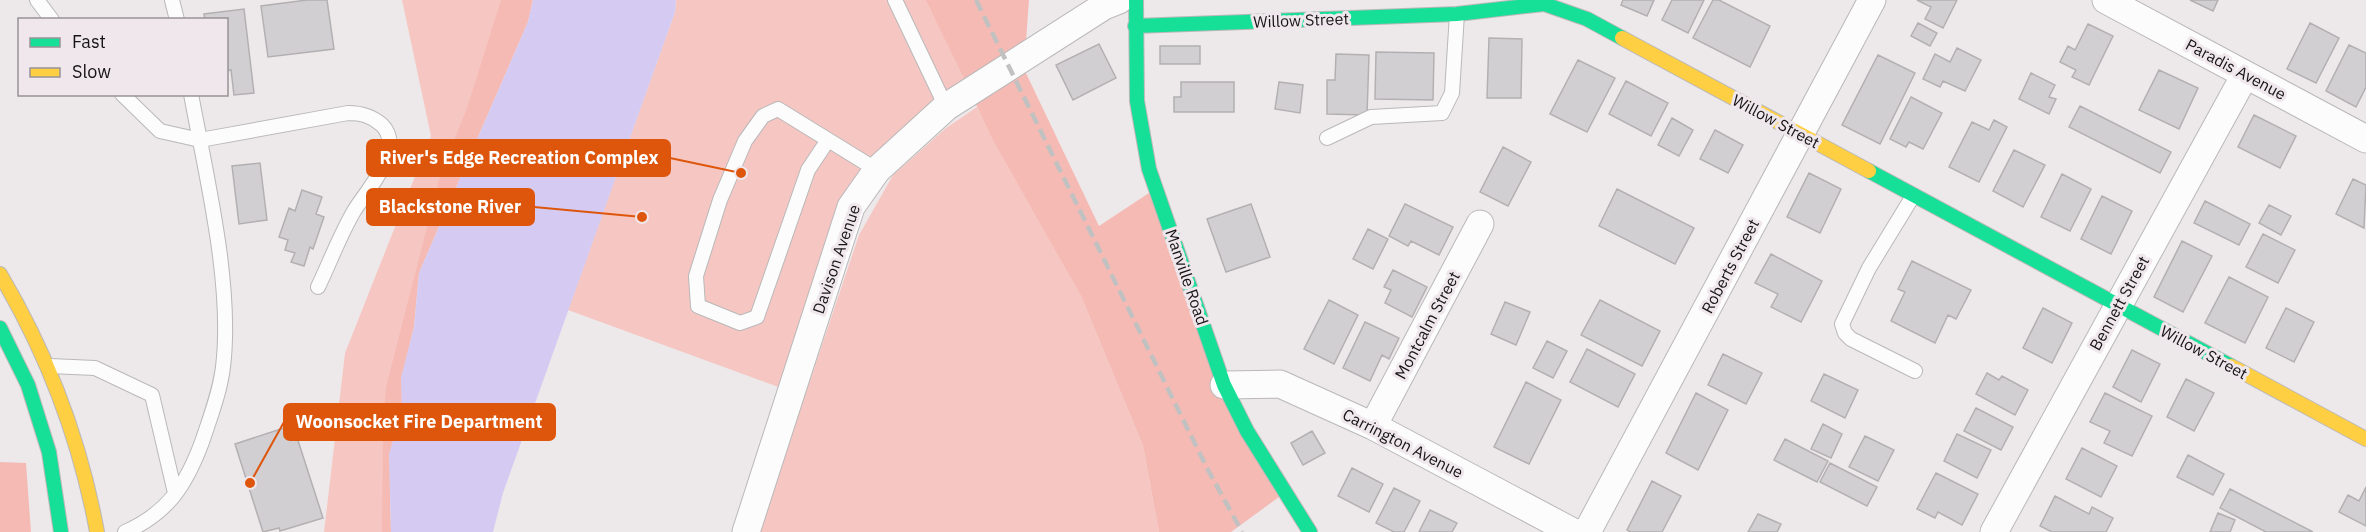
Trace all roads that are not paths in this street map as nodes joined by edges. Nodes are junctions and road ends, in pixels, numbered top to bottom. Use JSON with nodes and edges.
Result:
{"nodes":[{"id":1,"x":38,"y":0,"type":"edge"},
{"id":2,"x":172,"y":0,"type":"edge"},
{"id":3,"x":895,"y":0,"type":"edge"},
{"id":4,"x":1119,"y":0,"type":"edge"},
{"id":5,"x":1136,"y":0,"type":"edge"},
{"id":6,"x":1872,"y":0,"type":"edge"},
{"id":7,"x":2106,"y":0,"type":"edge"},
{"id":8,"x":1457,"y":14,"type":"junction"},
{"id":9,"x":51,"y":18,"type":"edge"},
{"id":10,"x":176,"y":18,"type":"edge"},
{"id":11,"x":1135,"y":26,"type":"junction"},
{"id":12,"x":2245,"y":75,"type":"junction"},
{"id":13,"x":124,"y":96,"type":"edge"},
{"id":14,"x":191,"y":96,"type":"edge"},
{"id":15,"x":946,"y":107,"type":"junction"},
{"id":16,"x":1801,"y":135,"type":"junction"},
{"id":17,"x":1327,"y":138,"type":"dead end"},
{"id":18,"x":2366,"y":139,"type":"edge"},
{"id":19,"x":200,"y":140,"type":"junction"},
{"id":20,"x":828,"y":140,"type":"junction"},
{"id":21,"x":877,"y":170,"type":"junction"},
{"id":22,"x":1913,"y":196,"type":"junction"},
{"id":23,"x":1480,"y":224,"type":"dead end"},
{"id":24,"x":0,"y":274,"type":"edge"},
{"id":25,"x":318,"y":287,"type":"dead end"},
{"id":26,"x":2118,"y":305,"type":"junction"},
{"id":27,"x":0,"y":328,"type":"edge"},
{"id":28,"x":50,"y":366,"type":"junction"},
{"id":29,"x":1915,"y":371,"type":"dead end"},
{"id":30,"x":1224,"y":385,"type":"junction"},
{"id":31,"x":1373,"y":426,"type":"junction"},
{"id":32,"x":2366,"y":439,"type":"edge"},
{"id":33,"x":175,"y":493,"type":"junction"},
{"id":34,"x":62,"y":532,"type":"edge"},
{"id":35,"x":97,"y":532,"type":"edge"},
{"id":36,"x":125,"y":532,"type":"edge"},
{"id":37,"x":746,"y":532,"type":"edge"},
{"id":38,"x":1310,"y":532,"type":"edge"},
{"id":39,"x":1573,"y":532,"type":"edge"},
{"id":40,"x":1587,"y":532,"type":"edge"},
{"id":41,"x":1994,"y":532,"type":"edge"}],
"edges":[{"from":1,"to":9,"type":"lane"},
{"from":2,"to":10,"type":"lane"},
{"from":3,"to":15,"type":"lane"},
{"from":4,"to":15,"type":"street","name":"Davison Avenue"},
{"from":5,"to":11,"type":"street","name":"Manville Road"},
{"from":6,"to":16,"type":"street","name":"Roberts Street"},
{"from":7,"to":12,"type":"street","name":"Paradis Avenue"},
{"from":8,"to":11,"type":"street","name":"Willow Street"},
{"from":8,"to":16,"type":"street","name":"Willow Street"},
{"from":8,"to":17,"type":"lane"},
{"from":11,"to":30,"type":"street","name":"Manville Road"},
{"from":12,"to":18,"type":"street","name":"Paradis Avenue"},
{"from":12,"to":26,"type":"street","name":"Bennett Street"},
{"from":13,"to":19,"type":"lane"},
{"from":14,"to":19,"type":"lane"},
{"from":15,"to":21,"type":"street","name":"Davison Avenue"},
{"from":16,"to":22,"type":"street","name":"Willow Street"},
{"from":16,"to":40,"type":"street","name":"Roberts Street"},
{"from":19,"to":25,"type":"lane"},
{"from":19,"to":33,"type":"lane"},
{"from":20,"to":20,"type":"lane"},
{"from":20,"to":21,"type":"lane"},
{"from":21,"to":37,"type":"street","name":"Davison Avenue"},
{"from":22,"to":26,"type":"street","name":"Willow Street"},
{"from":22,"to":29,"type":"lane"},
{"from":23,"to":31,"type":"street","name":"Montcalm Street"},
{"from":24,"to":28,"type":"street"},
{"from":26,"to":32,"type":"street","name":"Willow Street"},
{"from":26,"to":41,"type":"street","name":"Bennett Street"},
{"from":27,"to":34,"type":"street"},
{"from":28,"to":33,"type":"lane"},
{"from":28,"to":35,"type":"street"},
{"from":30,"to":31,"type":"street","name":"Carrington Avenue"},
{"from":30,"to":38,"type":"street","name":"Manville Road"},
{"from":31,"to":39,"type":"street","name":"Carrington Avenue"},
{"from":33,"to":36,"type":"lane"}]}
